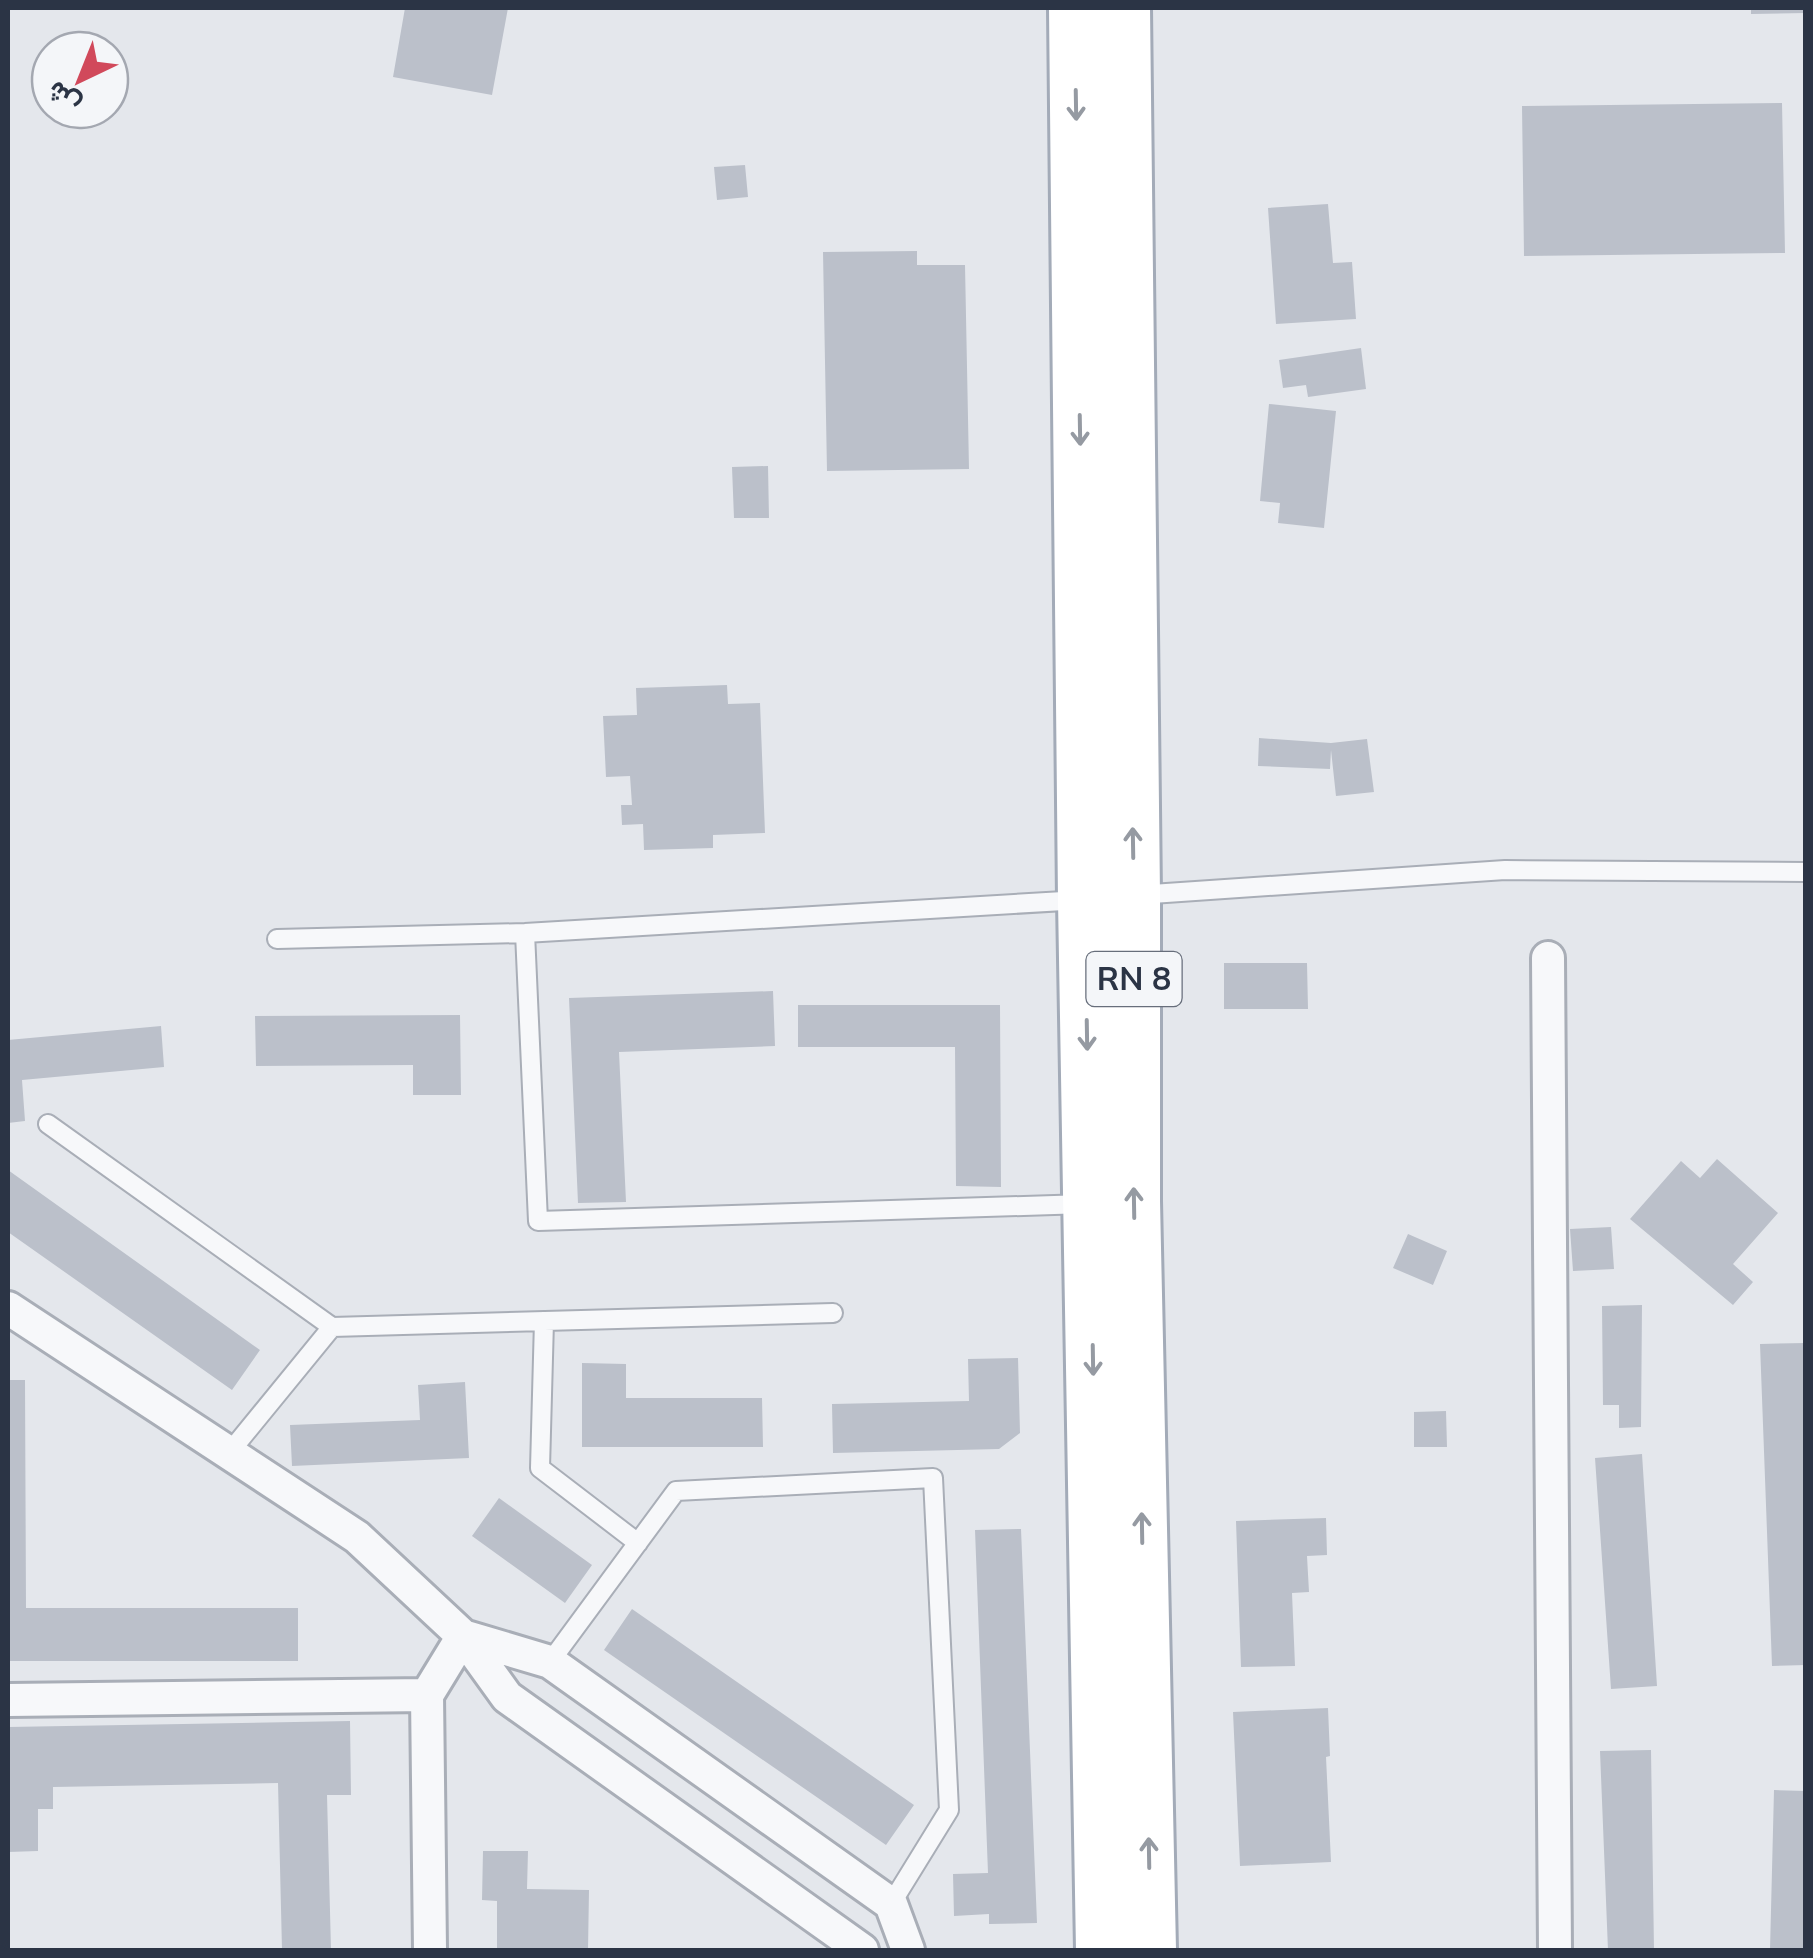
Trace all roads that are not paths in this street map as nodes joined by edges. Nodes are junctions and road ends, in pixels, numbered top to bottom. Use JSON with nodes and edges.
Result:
{"nodes":[{"id":1,"x":1075,"y":8,"type":"edge"},
{"id":2,"x":1124,"y":8,"type":"edge"},
{"id":3,"x":1806,"y":872,"type":"edge"},
{"id":4,"x":1109,"y":898,"type":"junction"},
{"id":5,"x":525,"y":932,"type":"junction"},
{"id":6,"x":277,"y":938,"type":"dead end"},
{"id":7,"x":1548,"y":958,"type":"dead end"},
{"id":8,"x":48,"y":1124,"type":"dead end"},
{"id":9,"x":1091,"y":1204,"type":"junction"},
{"id":10,"x":8,"y":1308,"type":"edge"},
{"id":11,"x":833,"y":1312,"type":"dead end"},
{"id":12,"x":544,"y":1321,"type":"junction"},
{"id":13,"x":332,"y":1327,"type":"junction"},
{"id":14,"x":229,"y":1453,"type":"junction"},
{"id":15,"x":638,"y":1543,"type":"junction"},
{"id":16,"x":463,"y":1636,"type":"junction"},
{"id":17,"x":550,"y":1662,"type":"junction"},
{"id":18,"x":428,"y":1694,"type":"junction"},
{"id":19,"x":8,"y":1700,"type":"edge"},
{"id":20,"x":890,"y":1904,"type":"junction"},
{"id":21,"x":430,"y":1950,"type":"edge"},
{"id":22,"x":862,"y":1950,"type":"edge"},
{"id":23,"x":908,"y":1950,"type":"edge"},
{"id":24,"x":1102,"y":1950,"type":"edge"},
{"id":25,"x":1150,"y":1950,"type":"edge"},
{"id":26,"x":1555,"y":1950,"type":"edge"}],
"edges":[{"from":1,"to":4,"type":"main road","number":"RN 8","one_way":true},
{"from":4,"to":2,"type":"main road","number":"RN 8","one_way":true},
{"from":3,"to":4,"type":"lane"},
{"from":4,"to":5,"type":"lane"},
{"from":4,"to":9,"type":"main road","number":"RN 8","one_way":true},
{"from":25,"to":4,"type":"main road","number":"RN 8","one_way":true},
{"from":5,"to":6,"type":"lane"},
{"from":5,"to":9,"type":"lane"},
{"from":7,"to":26,"type":"street"},
{"from":8,"to":13,"type":"lane"},
{"from":9,"to":24,"type":"main road","number":"RN 8","one_way":true},
{"from":10,"to":14,"type":"street"},
{"from":11,"to":12,"type":"lane"},
{"from":12,"to":13,"type":"lane"},
{"from":12,"to":15,"type":"lane"},
{"from":13,"to":14,"type":"lane"},
{"from":14,"to":16,"type":"street"},
{"from":15,"to":17,"type":"lane"},
{"from":15,"to":20,"type":"lane"},
{"from":16,"to":17,"type":"street"},
{"from":16,"to":18,"type":"street"},
{"from":16,"to":22,"type":"street"},
{"from":17,"to":20,"type":"street"},
{"from":18,"to":19,"type":"street"},
{"from":18,"to":21,"type":"street"},
{"from":20,"to":23,"type":"street"}]}
